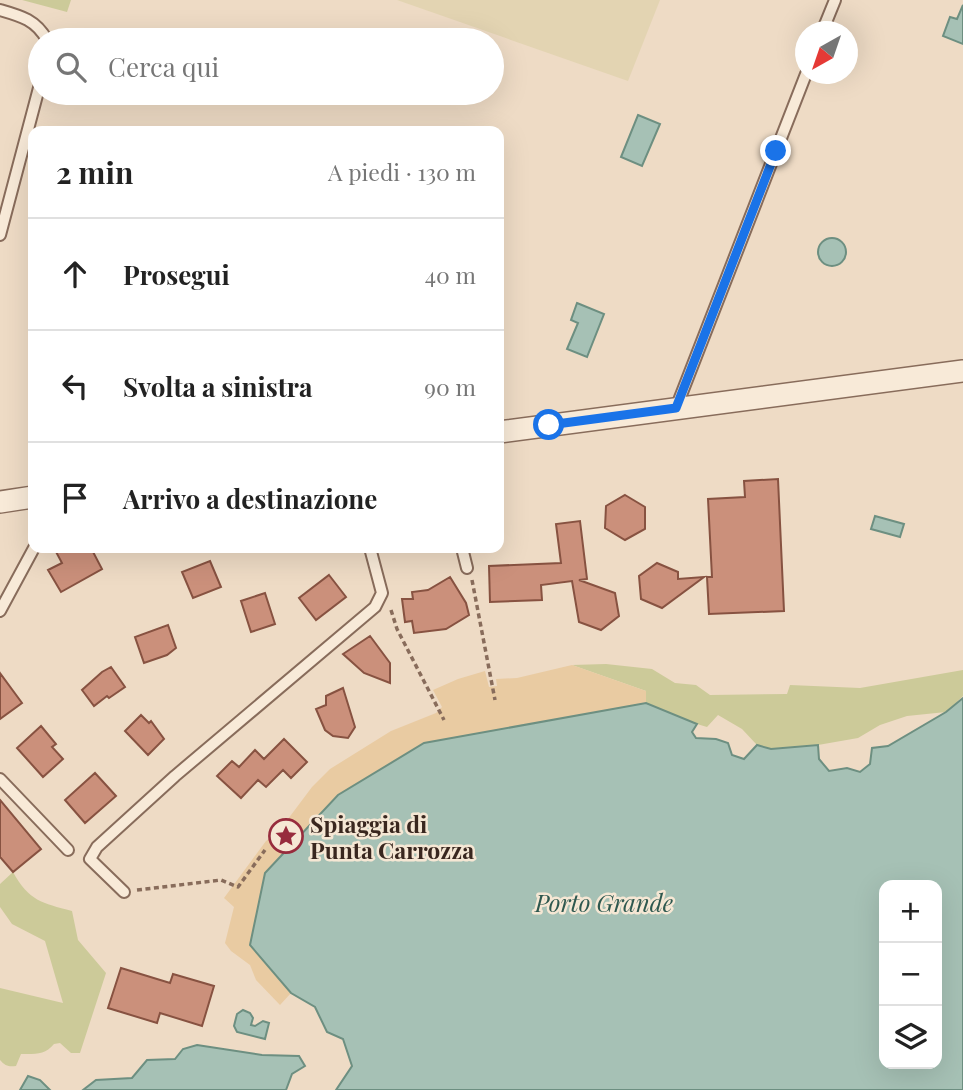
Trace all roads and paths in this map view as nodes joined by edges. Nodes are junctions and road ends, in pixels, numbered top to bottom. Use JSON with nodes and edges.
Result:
{"nodes":[{"id":1,"x":835,"y":0,"type":"edge"},
{"id":2,"x":0,"y":10,"type":"edge"},
{"id":3,"x":826,"y":21,"type":"edge"},
{"id":4,"x":40,"y":28,"type":"edge"},
{"id":5,"x":802,"y":84,"type":"edge"},
{"id":6,"x":34,"y":105,"type":"edge"},
{"id":7,"x":29,"y":126,"type":"edge"},
{"id":8,"x":28,"y":129,"type":"edge"},
{"id":9,"x":0,"y":235,"type":"edge"},
{"id":10,"x":963,"y":371,"type":"edge"},
{"id":11,"x":676,"y":408,"type":"junction"},
{"id":12,"x":504,"y":431,"type":"edge"},
{"id":13,"x":28,"y":498,"type":"edge"},
{"id":14,"x":0,"y":502,"type":"edge"},
{"id":15,"x":31,"y":553,"type":"edge"},
{"id":16,"x":371,"y":553,"type":"edge"},
{"id":17,"x":463,"y":553,"type":"edge"},
{"id":18,"x":467,"y":568,"type":"joint"},
{"id":19,"x":382,"y":593,"type":"junction"},
{"id":20,"x":0,"y":611,"type":"edge"},
{"id":21,"x":495,"y":700,"type":"dead end"},
{"id":22,"x":444,"y":720,"type":"dead end"},
{"id":23,"x":0,"y":779,"type":"edge"},
{"id":24,"x":68,"y":850,"type":"dead end"},
{"id":25,"x":265,"y":850,"type":"dead end"},
{"id":26,"x":124,"y":892,"type":"joint"}],
"edges":[{"from":1,"to":3,"type":"lane"},
{"from":2,"to":4,"type":"lane"},
{"from":5,"to":11,"type":"lane"},
{"from":6,"to":7,"type":"lane"},
{"from":8,"to":9,"type":"lane"},
{"from":10,"to":11,"type":"street"},
{"from":11,"to":12,"type":"street"},
{"from":13,"to":14,"type":"street"},
{"from":15,"to":20,"type":"lane"},
{"from":16,"to":19,"type":"lane"},
{"from":17,"to":18,"type":"lane"},
{"from":18,"to":21,"type":"path"},
{"from":19,"to":22,"type":"path"},
{"from":19,"to":26,"type":"lane"},
{"from":23,"to":24,"type":"lane"},
{"from":25,"to":26,"type":"path"}]}
